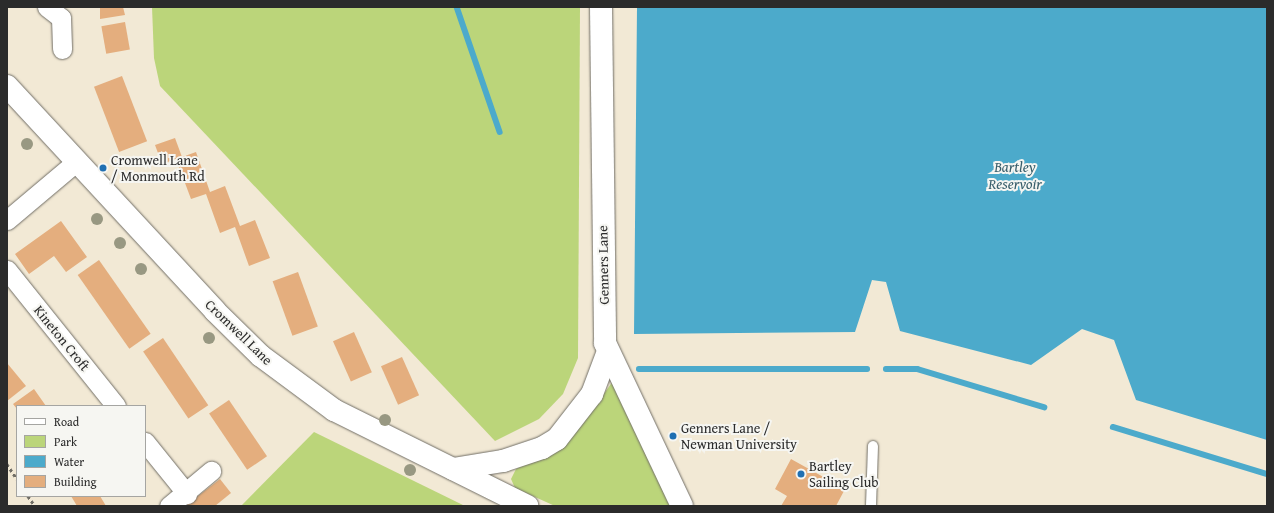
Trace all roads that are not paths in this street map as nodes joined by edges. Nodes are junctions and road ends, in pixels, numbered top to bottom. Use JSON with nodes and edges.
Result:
{"nodes":[{"id":1,"x":47,"y":7,"type":"edge"},
{"id":2,"x":601,"y":7,"type":"edge"},
{"id":3,"x":62,"y":49,"type":"dead end"},
{"id":4,"x":7,"y":86,"type":"edge"},
{"id":5,"x":77,"y":161,"type":"junction"},
{"id":6,"x":7,"y":220,"type":"edge"},
{"id":7,"x":7,"y":270,"type":"edge"},
{"id":8,"x":607,"y":354,"type":"junction"},
{"id":9,"x":115,"y":405,"type":"edge"},
{"id":10,"x":146,"y":443,"type":"edge"},
{"id":11,"x":873,"y":446,"type":"dead end"},
{"id":12,"x":453,"y":469,"type":"junction"},
{"id":13,"x":211,"y":471,"type":"dead end"},
{"id":14,"x":187,"y":494,"type":"junction"},
{"id":15,"x":169,"y":506,"type":"edge"},
{"id":16,"x":527,"y":506,"type":"edge"},
{"id":17,"x":682,"y":506,"type":"edge"},
{"id":18,"x":871,"y":506,"type":"edge"}],
"edges":[{"from":1,"to":3,"type":"street"},
{"from":2,"to":8,"type":"street","name":"Genners Lane"},
{"from":4,"to":5,"type":"street","name":"Cromwell Lane"},
{"from":5,"to":6,"type":"street"},
{"from":5,"to":12,"type":"street","name":"Cromwell Lane"},
{"from":7,"to":9,"type":"street","name":"Kineton Croft"},
{"from":8,"to":12,"type":"street"},
{"from":8,"to":17,"type":"street","name":"Genners Lane"},
{"from":10,"to":14,"type":"street"},
{"from":11,"to":18,"type":"lane"},
{"from":12,"to":16,"type":"street","name":"Cromwell Lane"},
{"from":13,"to":14,"type":"street"},
{"from":14,"to":15,"type":"street"}]}
